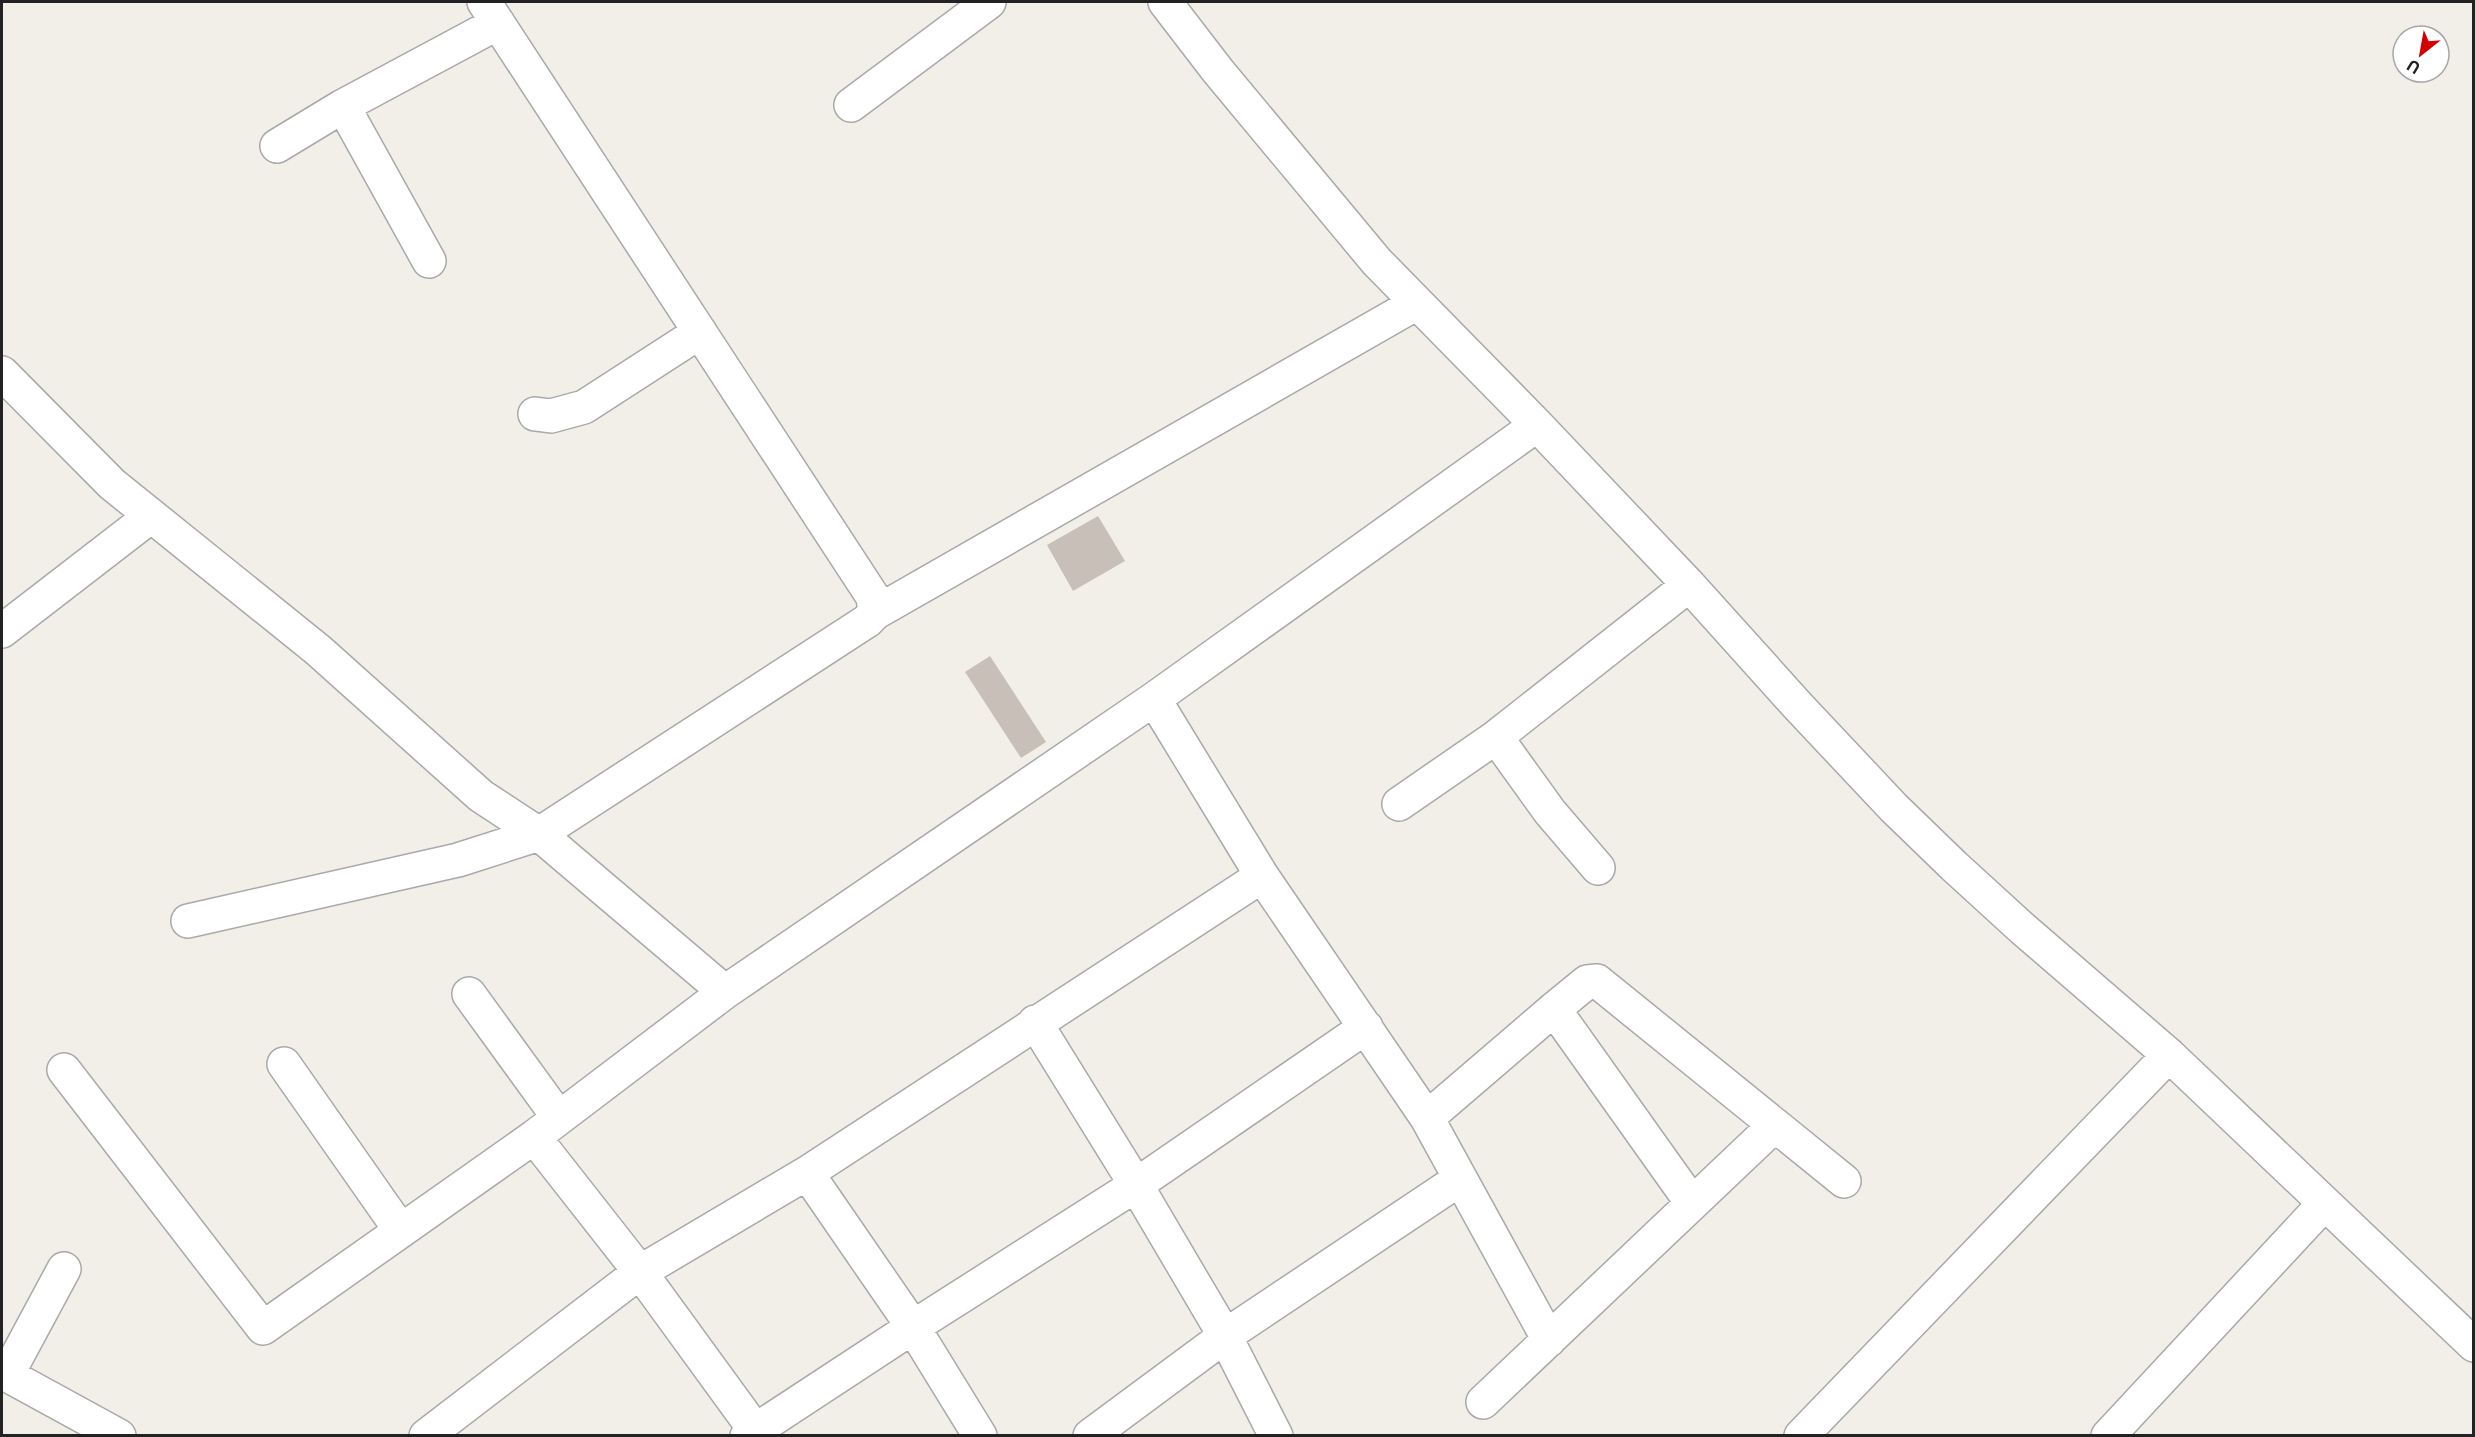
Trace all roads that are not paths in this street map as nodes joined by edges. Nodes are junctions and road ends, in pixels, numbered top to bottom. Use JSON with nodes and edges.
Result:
{"nodes":[{"id":1,"x":989,"y":2,"type":"edge"},
{"id":2,"x":1165,"y":2,"type":"edge"},
{"id":3,"x":491,"y":12,"type":"edge"},
{"id":4,"x":851,"y":105,"type":"dead end"},
{"id":5,"x":343,"y":106,"type":"junction"},
{"id":6,"x":277,"y":146,"type":"dead end"},
{"id":7,"x":429,"y":261,"type":"dead end"},
{"id":8,"x":1417,"y":303,"type":"junction"},
{"id":9,"x":700,"y":332,"type":"junction"},
{"id":10,"x":2,"y":373,"type":"edge"},
{"id":11,"x":535,"y":414,"type":"dead end"},
{"id":12,"x":1537,"y":425,"type":"junction"},
{"id":13,"x":151,"y":516,"type":"junction"},
{"id":14,"x":1689,"y":585,"type":"junction"},
{"id":15,"x":875,"y":613,"type":"junction"},
{"id":16,"x":2,"y":631,"type":"edge"},
{"id":17,"x":1154,"y":699,"type":"junction"},
{"id":18,"x":1496,"y":737,"type":"junction"},
{"id":19,"x":1398,"y":804,"type":"dead end"},
{"id":20,"x":539,"y":834,"type":"junction"},
{"id":21,"x":1598,"y":868,"type":"dead end"},
{"id":22,"x":1262,"y":876,"type":"junction"},
{"id":23,"x":188,"y":921,"type":"dead end"},
{"id":24,"x":725,"y":992,"type":"junction"},
{"id":25,"x":469,"y":994,"type":"dead end"},
{"id":26,"x":1554,"y":1009,"type":"junction"},
{"id":27,"x":1035,"y":1022,"type":"junction"},
{"id":28,"x":1366,"y":1027,"type":"junction"},
{"id":29,"x":2169,"y":1055,"type":"junction"},
{"id":30,"x":284,"y":1064,"type":"dead end"},
{"id":31,"x":64,"y":1070,"type":"dead end"},
{"id":32,"x":1427,"y":1118,"type":"junction"},
{"id":33,"x":1775,"y":1125,"type":"junction"},
{"id":34,"x":546,"y":1128,"type":"junction"},
{"id":35,"x":807,"y":1173,"type":"junction"},
{"id":36,"x":1460,"y":1179,"type":"junction"},
{"id":37,"x":1844,"y":1181,"type":"dead end"},
{"id":38,"x":1136,"y":1185,"type":"junction"},
{"id":39,"x":1692,"y":1203,"type":"junction"},
{"id":40,"x":2324,"y":1204,"type":"junction"},
{"id":41,"x":401,"y":1231,"type":"junction"},
{"id":42,"x":64,"y":1269,"type":"dead end"},
{"id":43,"x":640,"y":1272,"type":"junction"},
{"id":44,"x":913,"y":1327,"type":"junction"},
{"id":45,"x":1225,"y":1336,"type":"junction"},
{"id":46,"x":1549,"y":1340,"type":"junction"},
{"id":47,"x":2474,"y":1345,"type":"edge"},
{"id":48,"x":4,"y":1374,"type":"edge"},
{"id":49,"x":1484,"y":1402,"type":"dead end"},
{"id":50,"x":751,"y":1433,"type":"edge"},
{"id":51,"x":119,"y":1436,"type":"edge"},
{"id":52,"x":426,"y":1436,"type":"edge"},
{"id":53,"x":980,"y":1436,"type":"edge"},
{"id":54,"x":1090,"y":1436,"type":"edge"},
{"id":55,"x":1276,"y":1436,"type":"edge"},
{"id":56,"x":1802,"y":1436,"type":"edge"},
{"id":57,"x":2108,"y":1436,"type":"edge"}],
"edges":[{"from":1,"to":4,"type":"street"},
{"from":2,"to":8,"type":"street"},
{"from":3,"to":5,"type":"street"},
{"from":3,"to":9,"type":"street"},
{"from":5,"to":6,"type":"street"},
{"from":5,"to":7,"type":"street"},
{"from":8,"to":12,"type":"street"},
{"from":8,"to":15,"type":"street"},
{"from":9,"to":11,"type":"street"},
{"from":9,"to":15,"type":"street"},
{"from":10,"to":13,"type":"street"},
{"from":12,"to":14,"type":"street"},
{"from":12,"to":17,"type":"street"},
{"from":13,"to":16,"type":"street"},
{"from":13,"to":20,"type":"street"},
{"from":14,"to":18,"type":"street"},
{"from":14,"to":29,"type":"street"},
{"from":15,"to":20,"type":"street"},
{"from":17,"to":22,"type":"street"},
{"from":17,"to":24,"type":"street"},
{"from":18,"to":19,"type":"street"},
{"from":18,"to":21,"type":"street"},
{"from":20,"to":23,"type":"street"},
{"from":20,"to":24,"type":"street"},
{"from":22,"to":27,"type":"street"},
{"from":22,"to":28,"type":"street"},
{"from":24,"to":34,"type":"street"},
{"from":25,"to":34,"type":"street"},
{"from":26,"to":32,"type":"street"},
{"from":26,"to":33,"type":"street"},
{"from":26,"to":39,"type":"street"},
{"from":27,"to":35,"type":"street"},
{"from":27,"to":38,"type":"street"},
{"from":28,"to":32,"type":"street"},
{"from":28,"to":38,"type":"street"},
{"from":29,"to":40,"type":"street"},
{"from":29,"to":56,"type":"street"},
{"from":30,"to":41,"type":"street"},
{"from":31,"to":41,"type":"street"},
{"from":32,"to":36,"type":"street"},
{"from":33,"to":37,"type":"street"},
{"from":33,"to":39,"type":"street"},
{"from":34,"to":41,"type":"street"},
{"from":34,"to":43,"type":"street"},
{"from":35,"to":43,"type":"street"},
{"from":35,"to":44,"type":"street"},
{"from":36,"to":45,"type":"street"},
{"from":36,"to":46,"type":"street"},
{"from":38,"to":44,"type":"street"},
{"from":38,"to":45,"type":"street"},
{"from":39,"to":46,"type":"street"},
{"from":40,"to":47,"type":"street"},
{"from":40,"to":57,"type":"street"},
{"from":42,"to":48,"type":"street"},
{"from":43,"to":50,"type":"street"},
{"from":43,"to":52,"type":"street"},
{"from":44,"to":50,"type":"street"},
{"from":44,"to":53,"type":"street"},
{"from":45,"to":54,"type":"street"},
{"from":45,"to":55,"type":"street"},
{"from":46,"to":49,"type":"street"},
{"from":48,"to":51,"type":"street"}]}
